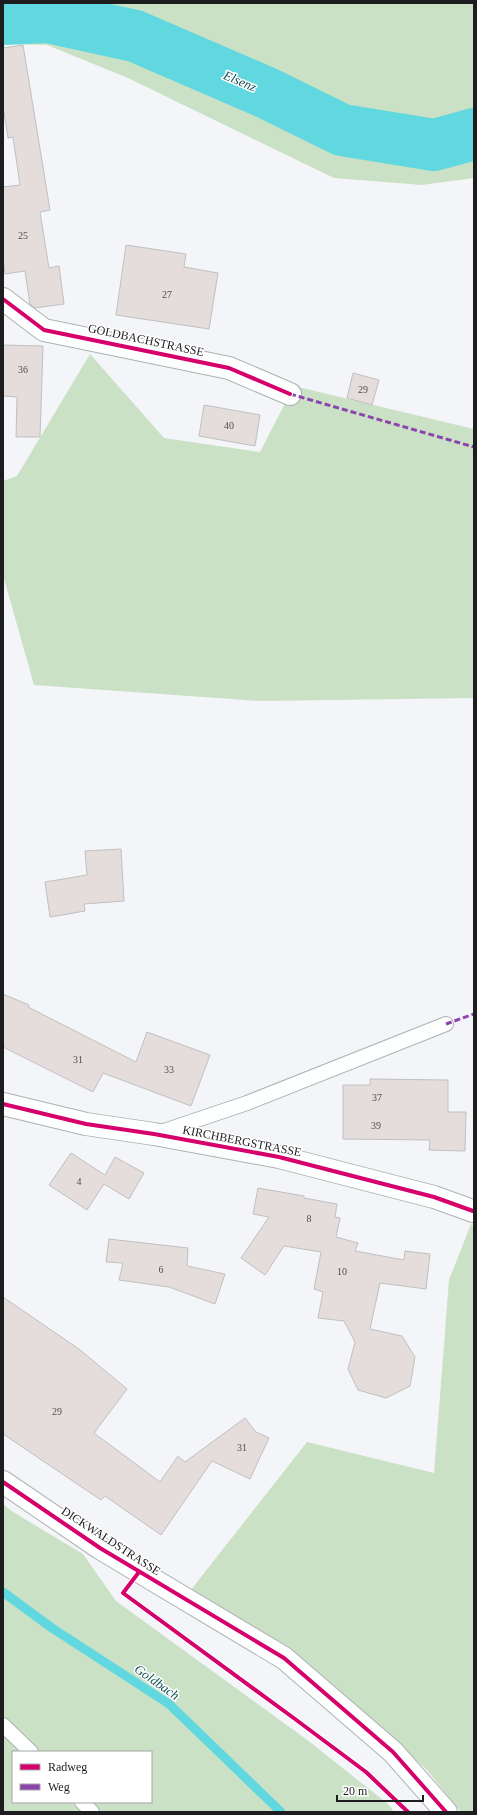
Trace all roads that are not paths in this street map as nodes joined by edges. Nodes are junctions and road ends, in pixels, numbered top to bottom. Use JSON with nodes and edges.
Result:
{"nodes":[{"id":1,"x":3,"y":299,"type":"edge"},
{"id":2,"x":290,"y":394,"type":"dead end"},
{"id":3,"x":446,"y":1024,"type":"dead end"},
{"id":4,"x":3,"y":1104,"type":"edge"},
{"id":5,"x":154,"y":1134,"type":"junction"},
{"id":6,"x":474,"y":1211,"type":"edge"},
{"id":7,"x":3,"y":1482,"type":"edge"},
{"id":8,"x":3,"y":1725,"type":"edge"},
{"id":9,"x":30,"y":1751,"type":"edge"},
{"id":10,"x":83,"y":1803,"type":"edge"},
{"id":11,"x":92,"y":1812,"type":"edge"},
{"id":12,"x":446,"y":1812,"type":"edge"}],
"edges":[{"from":1,"to":2,"type":"street","name":"GOLDBACHSTRASSE"},
{"from":3,"to":5,"type":"lane"},
{"from":4,"to":5,"type":"street","name":"KIRCHBERGSTRASSE"},
{"from":5,"to":6,"type":"street","name":"KIRCHBERGSTRASSE"},
{"from":7,"to":12,"type":"street","name":"DICKWALDSTRASSE"},
{"from":8,"to":9,"type":"lane"},
{"from":10,"to":11,"type":"lane"}]}
